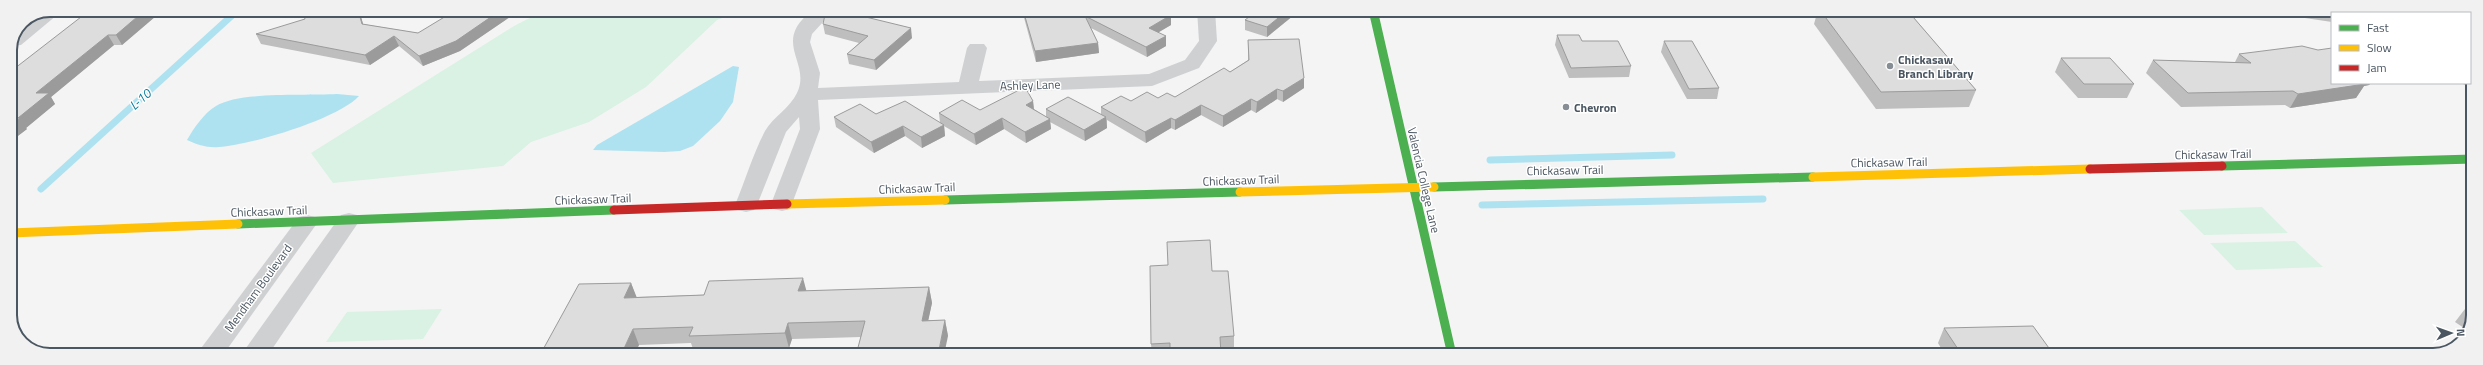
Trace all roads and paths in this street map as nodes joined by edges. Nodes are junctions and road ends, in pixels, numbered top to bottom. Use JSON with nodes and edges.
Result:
{"nodes":[{"id":1,"x":816,"y":17,"type":"edge"},
{"id":2,"x":1206,"y":17,"type":"edge"},
{"id":3,"x":1375,"y":17,"type":"edge"},
{"id":4,"x":43,"y":18,"type":"edge"},
{"id":5,"x":21,"y":36,"type":"edge"},
{"id":6,"x":977,"y":48,"type":"dead end"},
{"id":7,"x":968,"y":88,"type":"junction"},
{"id":8,"x":807,"y":94,"type":"junction"},
{"id":9,"x":2466,"y":159,"type":"edge"},
{"id":10,"x":1414,"y":186,"type":"junction"},
{"id":11,"x":782,"y":204,"type":"junction"},
{"id":12,"x":746,"y":205,"type":"junction"},
{"id":13,"x":349,"y":220,"type":"junction"},
{"id":14,"x":307,"y":222,"type":"junction"},
{"id":15,"x":17,"y":233,"type":"edge"},
{"id":16,"x":214,"y":348,"type":"edge"},
{"id":17,"x":259,"y":348,"type":"edge"},
{"id":18,"x":1450,"y":348,"type":"edge"}],
"edges":[{"from":1,"to":8,"type":"street"},
{"from":2,"to":7,"type":"street","name":"Ashley Lane"},
{"from":3,"to":10,"type":"street","name":"Valencia College Lane"},
{"from":4,"to":5,"type":"street"},
{"from":6,"to":7,"type":"street"},
{"from":7,"to":8,"type":"street","name":"Ashley Lane"},
{"from":8,"to":11,"type":"street"},
{"from":8,"to":12,"type":"street"},
{"from":9,"to":10,"type":"street","name":"Chickasaw Trail"},
{"from":10,"to":11,"type":"street","name":"Chickasaw Trail"},
{"from":10,"to":18,"type":"street","name":"Valencia College Lane"},
{"from":11,"to":12,"type":"street","name":"Chickasaw Trail"},
{"from":12,"to":13,"type":"street","name":"Chickasaw Trail"},
{"from":13,"to":14,"type":"street","name":"Chickasaw Trail"},
{"from":13,"to":17,"type":"street"},
{"from":14,"to":15,"type":"street","name":"Chickasaw Trail"},
{"from":14,"to":16,"type":"street","name":"Mendham Boulevard"}]}
